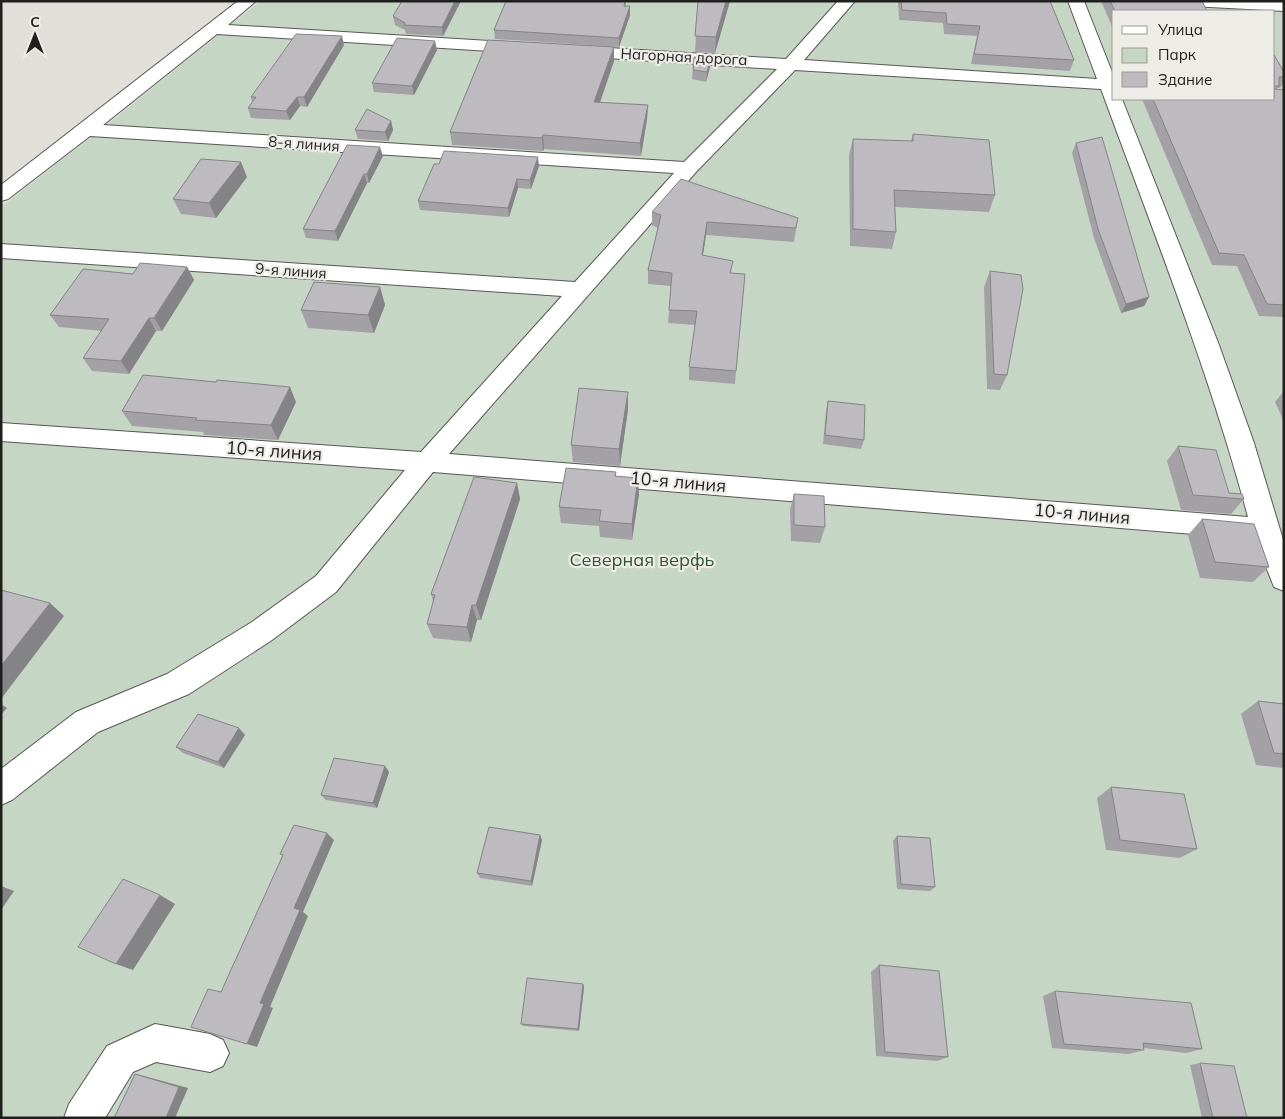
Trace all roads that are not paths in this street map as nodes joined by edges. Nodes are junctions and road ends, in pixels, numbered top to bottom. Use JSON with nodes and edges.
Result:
{"nodes":[{"id":1,"x":248,"y":1,"type":"edge"},
{"id":2,"x":847,"y":1,"type":"edge"},
{"id":3,"x":1076,"y":1,"type":"edge"},
{"id":4,"x":1190,"y":1,"type":"edge"},
{"id":5,"x":1284,"y":6,"type":"edge"},
{"id":6,"x":219,"y":30,"type":"junction"},
{"id":7,"x":543,"y":49,"type":"edge"},
{"id":8,"x":563,"y":50,"type":"edge"},
{"id":9,"x":792,"y":64,"type":"junction"},
{"id":10,"x":1111,"y":85,"type":"edge"},
{"id":11,"x":1117,"y":100,"type":"edge"},
{"id":12,"x":93,"y":131,"type":"junction"},
{"id":13,"x":689,"y":168,"type":"junction"},
{"id":14,"x":1,"y":195,"type":"edge"},
{"id":15,"x":1,"y":251,"type":"edge"},
{"id":16,"x":581,"y":290,"type":"junction"},
{"id":17,"x":1,"y":432,"type":"edge"},
{"id":18,"x":427,"y":462,"type":"junction"},
{"id":19,"x":1265,"y":529,"type":"junction"},
{"id":20,"x":1284,"y":579,"type":"edge"},
{"id":21,"x":1,"y":789,"type":"edge"},
{"id":22,"x":210,"y":1053,"type":"dead end"},
{"id":23,"x":83,"y":1118,"type":"edge"}],
"edges":[{"from":1,"to":6,"type":"street"},
{"from":2,"to":9,"type":"street"},
{"from":3,"to":10,"type":"street"},
{"from":4,"to":5,"type":"street"},
{"from":6,"to":7,"type":"street"},
{"from":6,"to":12,"type":"street"},
{"from":8,"to":9,"type":"street","name":"Нагорная дорога"},
{"from":9,"to":10,"type":"street","name":"Нагорная дорога"},
{"from":9,"to":13,"type":"street"},
{"from":11,"to":19,"type":"street"},
{"from":12,"to":13,"type":"street","name":"8-я линия"},
{"from":12,"to":14,"type":"street"},
{"from":13,"to":16,"type":"street"},
{"from":15,"to":16,"type":"street","name":"9-я линия"},
{"from":16,"to":18,"type":"street"},
{"from":17,"to":18,"type":"street","name":"10-я линия"},
{"from":18,"to":19,"type":"street","name":"10-я линия"},
{"from":18,"to":21,"type":"street"},
{"from":19,"to":20,"type":"street"},
{"from":22,"to":23,"type":"street"}]}
